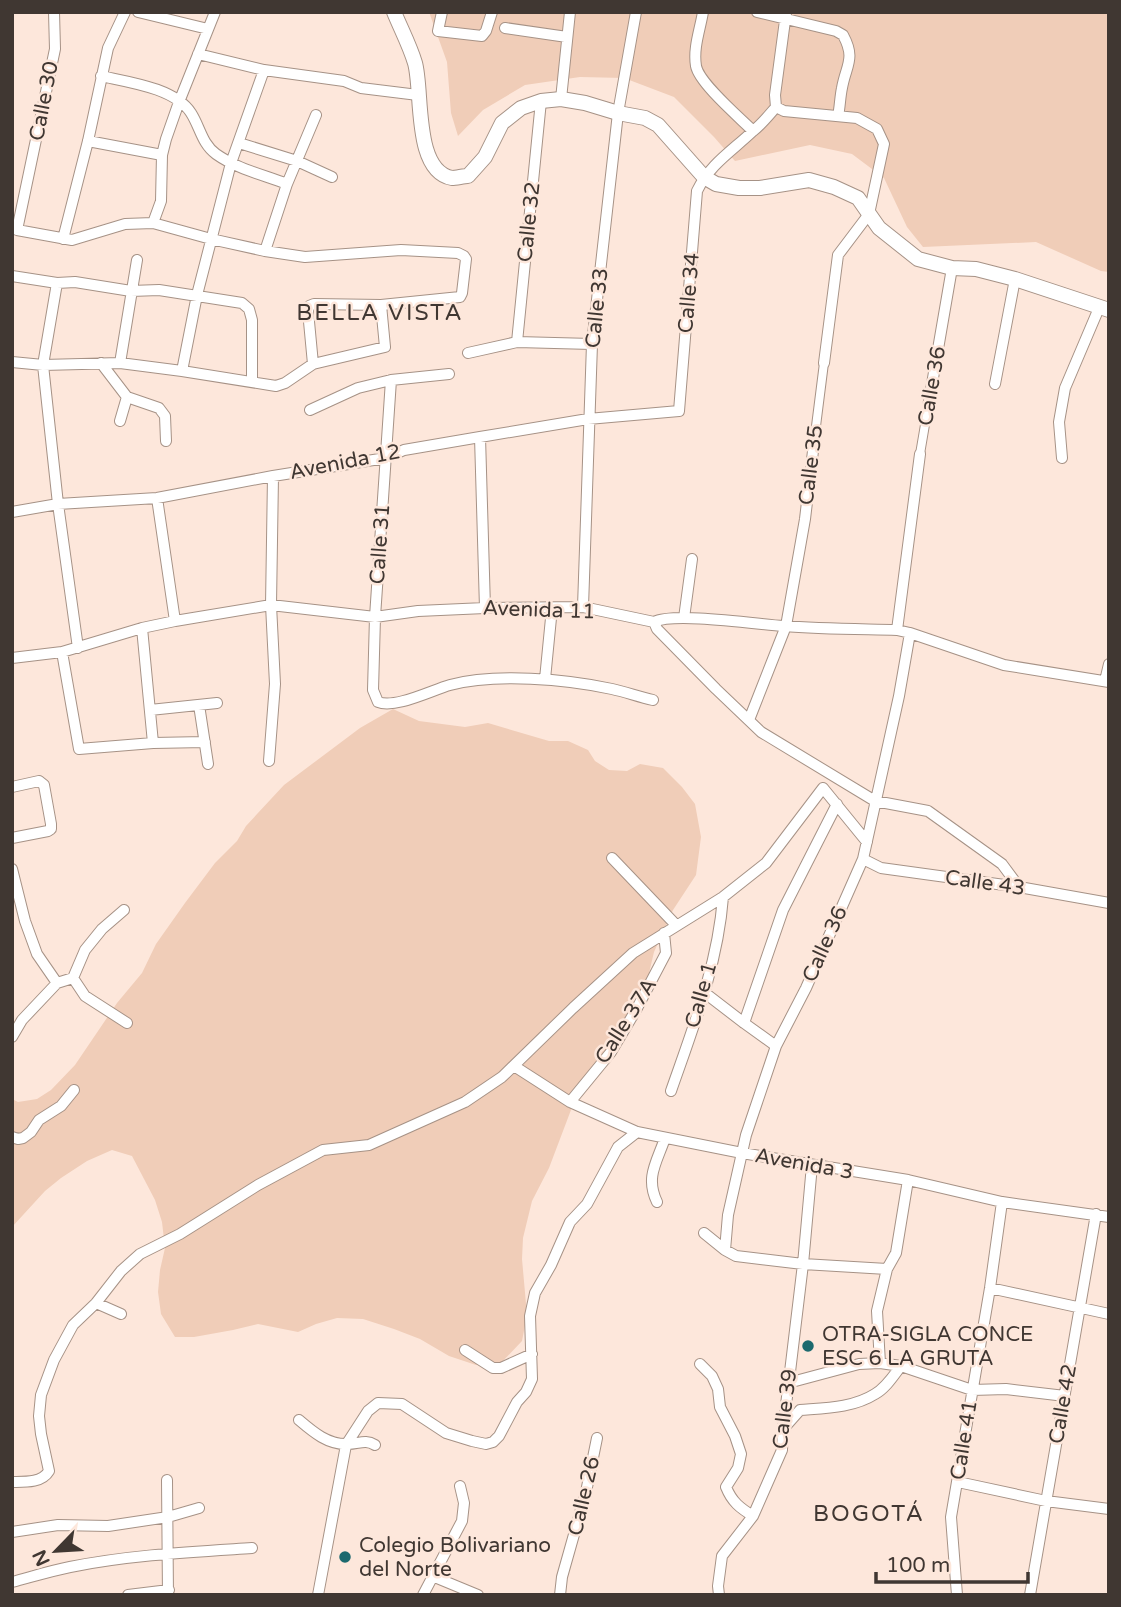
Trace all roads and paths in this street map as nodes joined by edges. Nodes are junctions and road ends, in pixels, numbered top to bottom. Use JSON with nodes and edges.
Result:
{"nodes":[{"id":1,"x":54,"y":12,"type":"edge"},
{"id":2,"x":125,"y":12,"type":"edge"},
{"id":3,"x":138,"y":12,"type":"edge"},
{"id":4,"x":215,"y":12,"type":"edge"},
{"id":5,"x":394,"y":12,"type":"edge"},
{"id":6,"x":442,"y":12,"type":"edge"},
{"id":7,"x":492,"y":12,"type":"edge"},
{"id":8,"x":570,"y":12,"type":"edge"},
{"id":9,"x":636,"y":12,"type":"edge"},
{"id":10,"x":704,"y":12,"type":"edge"},
{"id":11,"x":757,"y":12,"type":"edge"},
{"id":12,"x":786,"y":16,"type":"edge"},
{"id":13,"x":505,"y":28,"type":"dead end"},
{"id":14,"x":208,"y":29,"type":"junction"},
{"id":15,"x":568,"y":37,"type":"junction"},
{"id":16,"x":198,"y":54,"type":"junction"},
{"id":17,"x":264,"y":70,"type":"junction"},
{"id":18,"x":101,"y":76,"type":"junction"},
{"id":19,"x":418,"y":95,"type":"junction"},
{"id":20,"x":561,"y":99,"type":"junction"},
{"id":21,"x":541,"y":101,"type":"junction"},
{"id":22,"x":178,"y":102,"type":"junction"},
{"id":23,"x":776,"y":107,"type":"junction"},
{"id":24,"x":618,"y":113,"type":"junction"},
{"id":25,"x":316,"y":116,"type":"dead end"},
{"id":26,"x":838,"y":116,"type":"junction"},
{"id":27,"x":753,"y":131,"type":"junction"},
{"id":28,"x":88,"y":141,"type":"junction"},
{"id":29,"x":239,"y":143,"type":"junction"},
{"id":30,"x":162,"y":155,"type":"junction"},
{"id":31,"x":297,"y":161,"type":"junction"},
{"id":32,"x":231,"y":163,"type":"junction"},
{"id":33,"x":332,"y":177,"type":"dead end"},
{"id":34,"x":704,"y":177,"type":"junction"},
{"id":35,"x":287,"y":184,"type":"junction"},
{"id":36,"x":869,"y":214,"type":"junction"},
{"id":37,"x":153,"y":223,"type":"junction"},
{"id":38,"x":63,"y":239,"type":"junction"},
{"id":39,"x":211,"y":239,"type":"junction"},
{"id":40,"x":265,"y":251,"type":"junction"},
{"id":41,"x":137,"y":260,"type":"dead end"},
{"id":42,"x":952,"y":268,"type":"junction"},
{"id":43,"x":12,"y":276,"type":"edge"},
{"id":44,"x":1015,"y":279,"type":"junction"},
{"id":45,"x":57,"y":283,"type":"junction"},
{"id":46,"x":131,"y":291,"type":"junction"},
{"id":47,"x":197,"y":295,"type":"junction"},
{"id":48,"x":381,"y":305,"type":"junction"},
{"id":49,"x":1104,"y":309,"type":"edge"},
{"id":50,"x":517,"y":342,"type":"junction"},
{"id":51,"x":592,"y":344,"type":"junction"},
{"id":52,"x":468,"y":353,"type":"dead end"},
{"id":53,"x":12,"y":362,"type":"edge"},
{"id":54,"x":101,"y":363,"type":"junction"},
{"id":55,"x":120,"y":363,"type":"junction"},
{"id":56,"x":824,"y":363,"type":"joint"},
{"id":57,"x":313,"y":364,"type":"junction"},
{"id":58,"x":43,"y":365,"type":"junction"},
{"id":59,"x":182,"y":371,"type":"junction"},
{"id":60,"x":449,"y":374,"type":"dead end"},
{"id":61,"x":391,"y":380,"type":"junction"},
{"id":62,"x":252,"y":382,"type":"junction"},
{"id":63,"x":995,"y":384,"type":"dead end"},
{"id":64,"x":127,"y":397,"type":"junction"},
{"id":65,"x":928,"y":407,"type":"joint"},
{"id":66,"x":310,"y":410,"type":"dead end"},
{"id":67,"x":679,"y":411,"type":"joint"},
{"id":68,"x":589,"y":419,"type":"junction"},
{"id":69,"x":120,"y":421,"type":"dead end"},
{"id":70,"x":815,"y":434,"type":"joint"},
{"id":71,"x":480,"y":437,"type":"junction"},
{"id":72,"x":166,"y":441,"type":"dead end"},
{"id":73,"x":920,"y":454,"type":"joint"},
{"id":74,"x":386,"y":458,"type":"junction"},
{"id":75,"x":1062,"y":458,"type":"dead end"},
{"id":76,"x":274,"y":476,"type":"junction"},
{"id":77,"x":157,"y":498,"type":"junction"},
{"id":78,"x":58,"y":504,"type":"junction"},
{"id":79,"x":12,"y":512,"type":"edge"},
{"id":80,"x":692,"y":559,"type":"dead end"},
{"id":81,"x":271,"y":605,"type":"junction"},
{"id":82,"x":583,"y":607,"type":"junction"},
{"id":83,"x":485,"y":608,"type":"junction"},
{"id":84,"x":552,"y":608,"type":"junction"},
{"id":85,"x":375,"y":617,"type":"junction"},
{"id":86,"x":684,"y":618,"type":"junction"},
{"id":87,"x":175,"y":621,"type":"junction"},
{"id":88,"x":654,"y":622,"type":"junction"},
{"id":89,"x":786,"y":626,"type":"junction"},
{"id":90,"x":142,"y":628,"type":"junction"},
{"id":91,"x":897,"y":630,"type":"junction"},
{"id":92,"x":910,"y":633,"type":"junction"},
{"id":93,"x":78,"y":648,"type":"junction"},
{"id":94,"x":62,"y":652,"type":"junction"},
{"id":95,"x":12,"y":658,"type":"edge"},
{"id":96,"x":1109,"y":664,"type":"edge"},
{"id":97,"x":545,"y":679,"type":"junction"},
{"id":98,"x":1107,"y":682,"type":"edge"},
{"id":99,"x":653,"y":700,"type":"dead end"},
{"id":100,"x":217,"y":703,"type":"dead end"},
{"id":101,"x":199,"y":705,"type":"junction"},
{"id":102,"x":150,"y":710,"type":"junction"},
{"id":103,"x":749,"y":720,"type":"junction"},
{"id":104,"x":205,"y":742,"type":"junction"},
{"id":105,"x":153,"y":743,"type":"junction"},
{"id":106,"x":269,"y":761,"type":"dead end"},
{"id":107,"x":208,"y":764,"type":"dead end"},
{"id":108,"x":830,"y":774,"type":"junction"},
{"id":109,"x":12,"y":787,"type":"edge"},
{"id":110,"x":822,"y":788,"type":"junction"},
{"id":111,"x":875,"y":801,"type":"junction"},
{"id":112,"x":837,"y":804,"type":"junction"},
{"id":113,"x":12,"y":838,"type":"edge"},
{"id":114,"x":867,"y":842,"type":"junction"},
{"id":115,"x":612,"y":859,"type":"dead end"},
{"id":116,"x":863,"y":859,"type":"junction"},
{"id":117,"x":12,"y":869,"type":"edge"},
{"id":118,"x":1019,"y":887,"type":"junction"},
{"id":119,"x":723,"y":897,"type":"junction"},
{"id":120,"x":1109,"y":903,"type":"edge"},
{"id":121,"x":124,"y":910,"type":"dead end"},
{"id":122,"x":676,"y":925,"type":"junction"},
{"id":123,"x":664,"y":933,"type":"junction"},
{"id":124,"x":73,"y":978,"type":"junction"},
{"id":125,"x":57,"y":983,"type":"junction"},
{"id":126,"x":705,"y":993,"type":"junction"},
{"id":127,"x":127,"y":1023,"type":"dead end"},
{"id":128,"x":744,"y":1023,"type":"junction"},
{"id":129,"x":12,"y":1037,"type":"edge"},
{"id":130,"x":776,"y":1046,"type":"junction"},
{"id":131,"x":514,"y":1066,"type":"junction"},
{"id":132,"x":74,"y":1090,"type":"dead end"},
{"id":133,"x":671,"y":1091,"type":"dead end"},
{"id":134,"x":570,"y":1102,"type":"junction"},
{"id":135,"x":637,"y":1132,"type":"junction"},
{"id":136,"x":12,"y":1137,"type":"edge"},
{"id":137,"x":665,"y":1138,"type":"junction"},
{"id":138,"x":742,"y":1153,"type":"junction"},
{"id":139,"x":812,"y":1165,"type":"junction"},
{"id":140,"x":908,"y":1180,"type":"junction"},
{"id":141,"x":657,"y":1202,"type":"dead end"},
{"id":142,"x":1002,"y":1202,"type":"junction"},
{"id":143,"x":1096,"y":1214,"type":"junction"},
{"id":144,"x":1109,"y":1217,"type":"edge"},
{"id":145,"x":704,"y":1233,"type":"dead end"},
{"id":146,"x":725,"y":1250,"type":"junction"},
{"id":147,"x":803,"y":1264,"type":"junction"},
{"id":148,"x":887,"y":1269,"type":"junction"},
{"id":149,"x":990,"y":1288,"type":"junction"},
{"id":150,"x":96,"y":1303,"type":"junction"},
{"id":151,"x":1080,"y":1308,"type":"junction"},
{"id":152,"x":121,"y":1314,"type":"dead end"},
{"id":153,"x":1109,"y":1314,"type":"edge"},
{"id":154,"x":465,"y":1350,"type":"dead end"},
{"id":155,"x":532,"y":1354,"type":"junction"},
{"id":156,"x":880,"y":1363,"type":"junction"},
{"id":157,"x":700,"y":1364,"type":"dead end"},
{"id":158,"x":901,"y":1366,"type":"junction"},
{"id":159,"x":788,"y":1383,"type":"junction"},
{"id":160,"x":972,"y":1390,"type":"junction"},
{"id":161,"x":1065,"y":1396,"type":"junction"},
{"id":162,"x":299,"y":1420,"type":"dead end"},
{"id":163,"x":783,"y":1430,"type":"junction"},
{"id":164,"x":597,"y":1438,"type":"dead end"},
{"id":165,"x":346,"y":1445,"type":"junction"},
{"id":166,"x":375,"y":1445,"type":"dead end"},
{"id":167,"x":167,"y":1480,"type":"dead end"},
{"id":168,"x":12,"y":1482,"type":"edge"},
{"id":169,"x":958,"y":1482,"type":"junction"},
{"id":170,"x":460,"y":1486,"type":"dead end"},
{"id":171,"x":1046,"y":1501,"type":"junction"},
{"id":172,"x":199,"y":1508,"type":"dead end"},
{"id":173,"x":1109,"y":1509,"type":"edge"},
{"id":174,"x":753,"y":1516,"type":"junction"},
{"id":175,"x":168,"y":1517,"type":"junction"},
{"id":176,"x":12,"y":1532,"type":"edge"},
{"id":177,"x":253,"y":1548,"type":"dead end"},
{"id":178,"x":168,"y":1553,"type":"junction"},
{"id":179,"x":432,"y":1576,"type":"junction"},
{"id":180,"x":12,"y":1582,"type":"edge"},
{"id":181,"x":169,"y":1592,"type":"edge"},
{"id":182,"x":128,"y":1595,"type":"edge"},
{"id":183,"x":318,"y":1595,"type":"edge"},
{"id":184,"x":423,"y":1595,"type":"edge"},
{"id":185,"x":478,"y":1595,"type":"edge"},
{"id":186,"x":560,"y":1595,"type":"edge"},
{"id":187,"x":719,"y":1595,"type":"edge"},
{"id":188,"x":957,"y":1595,"type":"edge"},
{"id":189,"x":1030,"y":1595,"type":"edge"}],
"edges":[{"from":1,"to":38,"type":"street","name":"Calle 30"},
{"from":2,"to":18,"type":"street"},
{"from":3,"to":14,"type":"street"},
{"from":4,"to":14,"type":"street"},
{"from":5,"to":19,"type":"street"},
{"from":6,"to":7,"type":"street"},
{"from":8,"to":15,"type":"street"},
{"from":9,"to":24,"type":"street","name":"Calle 33"},
{"from":10,"to":27,"type":"street"},
{"from":11,"to":12,"type":"street"},
{"from":12,"to":23,"type":"street"},
{"from":12,"to":26,"type":"street"},
{"from":13,"to":15,"type":"street"},
{"from":14,"to":16,"type":"street"},
{"from":15,"to":20,"type":"street"},
{"from":16,"to":17,"type":"street"},
{"from":16,"to":22,"type":"street"},
{"from":17,"to":19,"type":"street"},
{"from":17,"to":29,"type":"street"},
{"from":18,"to":22,"type":"street"},
{"from":18,"to":28,"type":"street"},
{"from":19,"to":21,"type":"street"},
{"from":20,"to":21,"type":"street"},
{"from":20,"to":24,"type":"street"},
{"from":21,"to":50,"type":"street","name":"Calle 32"},
{"from":22,"to":30,"type":"street"},
{"from":22,"to":32,"type":"street"},
{"from":23,"to":26,"type":"street"},
{"from":23,"to":27,"type":"street"},
{"from":24,"to":34,"type":"street"},
{"from":24,"to":51,"type":"street","name":"Calle 33"},
{"from":25,"to":31,"type":"street"},
{"from":26,"to":36,"type":"street"},
{"from":27,"to":34,"type":"street"},
{"from":28,"to":30,"type":"street"},
{"from":28,"to":38,"type":"street"},
{"from":29,"to":31,"type":"street"},
{"from":29,"to":32,"type":"street"},
{"from":30,"to":37,"type":"street"},
{"from":31,"to":33,"type":"street"},
{"from":31,"to":35,"type":"street"},
{"from":32,"to":35,"type":"street"},
{"from":32,"to":39,"type":"street"},
{"from":34,"to":36,"type":"street"},
{"from":34,"to":67,"type":"street","name":"Calle 34"},
{"from":35,"to":40,"type":"street"},
{"from":36,"to":42,"type":"street"},
{"from":36,"to":56,"type":"street","name":"Calle 35"},
{"from":37,"to":38,"type":"street"},
{"from":37,"to":39,"type":"street"},
{"from":39,"to":40,"type":"street"},
{"from":39,"to":47,"type":"street"},
{"from":40,"to":48,"type":"street"},
{"from":41,"to":46,"type":"street"},
{"from":42,"to":44,"type":"street"},
{"from":42,"to":65,"type":"street","name":"Calle 36"},
{"from":43,"to":45,"type":"street"},
{"from":44,"to":49,"type":"street"},
{"from":44,"to":63,"type":"street"},
{"from":45,"to":46,"type":"street"},
{"from":45,"to":58,"type":"street"},
{"from":46,"to":47,"type":"street"},
{"from":46,"to":55,"type":"street"},
{"from":47,"to":59,"type":"street"},
{"from":47,"to":62,"type":"street"},
{"from":48,"to":57,"type":"street"},
{"from":48,"to":57,"type":"street"},
{"from":49,"to":75,"type":"street"},
{"from":50,"to":51,"type":"street"},
{"from":50,"to":52,"type":"street"},
{"from":51,"to":68,"type":"street","name":"Calle 33"},
{"from":53,"to":58,"type":"street"},
{"from":54,"to":55,"type":"street"},
{"from":54,"to":58,"type":"street"},
{"from":54,"to":64,"type":"street"},
{"from":55,"to":59,"type":"street"},
{"from":56,"to":70,"type":"street","name":"Calle 35"},
{"from":57,"to":62,"type":"street"},
{"from":58,"to":78,"type":"street"},
{"from":59,"to":62,"type":"street"},
{"from":60,"to":61,"type":"street"},
{"from":61,"to":66,"type":"street"},
{"from":61,"to":74,"type":"street","name":"Calle 31"},
{"from":64,"to":69,"type":"street"},
{"from":64,"to":72,"type":"street"},
{"from":65,"to":73,"type":"street","name":"Calle 36"},
{"from":67,"to":68,"type":"street","name":"Avenida 12"},
{"from":68,"to":71,"type":"street","name":"Avenida 12"},
{"from":68,"to":82,"type":"street","name":"Calle 33"},
{"from":70,"to":89,"type":"street","name":"Calle 35"},
{"from":71,"to":74,"type":"street","name":"Avenida 12"},
{"from":71,"to":83,"type":"street"},
{"from":73,"to":91,"type":"street","name":"Calle 36"},
{"from":74,"to":76,"type":"street","name":"Avenida 12"},
{"from":74,"to":85,"type":"street","name":"Calle 31"},
{"from":76,"to":77,"type":"street","name":"Avenida 12"},
{"from":76,"to":81,"type":"street"},
{"from":77,"to":78,"type":"street","name":"Avenida 12"},
{"from":77,"to":87,"type":"street"},
{"from":78,"to":79,"type":"street","name":"Avenida 12"},
{"from":78,"to":93,"type":"street"},
{"from":80,"to":86,"type":"street"},
{"from":81,"to":85,"type":"street","name":"Avenida 11"},
{"from":81,"to":87,"type":"street","name":"Avenida 11"},
{"from":81,"to":106,"type":"street"},
{"from":82,"to":84,"type":"street","name":"Avenida 11"},
{"from":82,"to":88,"type":"street","name":"Avenida 11"},
{"from":83,"to":84,"type":"street","name":"Avenida 11"},
{"from":83,"to":85,"type":"street","name":"Avenida 11"},
{"from":84,"to":97,"type":"street"},
{"from":85,"to":97,"type":"street","name":"Calle 31"},
{"from":86,"to":88,"type":"street","name":"Avenida 11"},
{"from":86,"to":89,"type":"street","name":"Avenida 11"},
{"from":87,"to":90,"type":"street","name":"Avenida 11"},
{"from":88,"to":103,"type":"street"},
{"from":89,"to":91,"type":"street","name":"Avenida 11"},
{"from":89,"to":103,"type":"street","name":"Calle 35"},
{"from":90,"to":93,"type":"street","name":"Avenida 11"},
{"from":90,"to":102,"type":"street"},
{"from":91,"to":92,"type":"street","name":"Avenida 11"},
{"from":92,"to":98,"type":"street","name":"Avenida 11"},
{"from":92,"to":111,"type":"street","name":"Calle 36"},
{"from":93,"to":94,"type":"street","name":"Avenida 11"},
{"from":94,"to":95,"type":"street","name":"Avenida 11"},
{"from":94,"to":105,"type":"street"},
{"from":96,"to":98,"type":"street"},
{"from":97,"to":99,"type":"street"},
{"from":100,"to":101,"type":"street"},
{"from":101,"to":102,"type":"street"},
{"from":101,"to":104,"type":"street"},
{"from":102,"to":105,"type":"street"},
{"from":103,"to":108,"type":"street"},
{"from":104,"to":105,"type":"street"},
{"from":104,"to":107,"type":"street"},
{"from":108,"to":110,"type":"street"},
{"from":108,"to":111,"type":"street"},
{"from":109,"to":113,"type":"street"},
{"from":110,"to":112,"type":"street"},
{"from":110,"to":119,"type":"street"},
{"from":111,"to":114,"type":"street","name":"Calle 36"},
{"from":111,"to":118,"type":"street"},
{"from":112,"to":114,"type":"street"},
{"from":112,"to":128,"type":"street"},
{"from":114,"to":116,"type":"street","name":"Calle 36"},
{"from":115,"to":122,"type":"street"},
{"from":116,"to":118,"type":"street","name":"Calle 43"},
{"from":116,"to":130,"type":"street","name":"Calle 36"},
{"from":117,"to":125,"type":"street"},
{"from":118,"to":120,"type":"street","name":"Calle 43"},
{"from":119,"to":122,"type":"street"},
{"from":119,"to":126,"type":"street","name":"Calle 1"},
{"from":121,"to":124,"type":"street"},
{"from":122,"to":123,"type":"street"},
{"from":123,"to":131,"type":"street"},
{"from":123,"to":134,"type":"street","name":"Calle 37A"},
{"from":124,"to":125,"type":"street"},
{"from":124,"to":127,"type":"street"},
{"from":125,"to":129,"type":"street"},
{"from":126,"to":128,"type":"street"},
{"from":126,"to":133,"type":"street","name":"Calle 1"},
{"from":128,"to":130,"type":"street"},
{"from":130,"to":138,"type":"street","name":"Calle 36"},
{"from":131,"to":134,"type":"street","name":"Avenida 3"},
{"from":131,"to":150,"type":"street"},
{"from":132,"to":136,"type":"street"},
{"from":134,"to":135,"type":"street","name":"Avenida 3"},
{"from":135,"to":137,"type":"street","name":"Avenida 3"},
{"from":135,"to":155,"type":"street"},
{"from":137,"to":138,"type":"street","name":"Avenida 3"},
{"from":137,"to":141,"type":"street"},
{"from":138,"to":139,"type":"street","name":"Avenida 3"},
{"from":138,"to":146,"type":"street","name":"Calle 36"},
{"from":139,"to":140,"type":"street","name":"Avenida 3"},
{"from":139,"to":147,"type":"street","name":"Calle 39"},
{"from":140,"to":142,"type":"street","name":"Avenida 3"},
{"from":140,"to":148,"type":"street"},
{"from":142,"to":143,"type":"street","name":"Avenida 3"},
{"from":142,"to":149,"type":"street","name":"Calle 41"},
{"from":143,"to":144,"type":"street","name":"Avenida 3"},
{"from":143,"to":151,"type":"street","name":"Calle 42"},
{"from":145,"to":146,"type":"street"},
{"from":146,"to":147,"type":"street"},
{"from":147,"to":148,"type":"street"},
{"from":147,"to":159,"type":"street","name":"Calle 39"},
{"from":148,"to":156,"type":"street"},
{"from":149,"to":151,"type":"street"},
{"from":149,"to":160,"type":"street","name":"Calle 41"},
{"from":150,"to":152,"type":"street"},
{"from":150,"to":168,"type":"street"},
{"from":151,"to":153,"type":"street"},
{"from":151,"to":161,"type":"street","name":"Calle 42"},
{"from":154,"to":155,"type":"street"},
{"from":155,"to":165,"type":"street"},
{"from":156,"to":158,"type":"street"},
{"from":156,"to":159,"type":"street"},
{"from":157,"to":174,"type":"street"},
{"from":158,"to":160,"type":"street"},
{"from":158,"to":163,"type":"street"},
{"from":159,"to":163,"type":"street","name":"Calle 39"},
{"from":160,"to":161,"type":"street"},
{"from":160,"to":169,"type":"street","name":"Calle 41"},
{"from":161,"to":171,"type":"street","name":"Calle 42"},
{"from":162,"to":165,"type":"street"},
{"from":163,"to":174,"type":"street","name":"Calle 39"},
{"from":164,"to":186,"type":"street","name":"Calle 26"},
{"from":165,"to":166,"type":"street"},
{"from":165,"to":183,"type":"street"},
{"from":167,"to":175,"type":"street"},
{"from":169,"to":171,"type":"street"},
{"from":169,"to":188,"type":"street","name":"Calle 41"},
{"from":170,"to":179,"type":"street"},
{"from":171,"to":173,"type":"street"},
{"from":171,"to":189,"type":"street","name":"Calle 42"},
{"from":172,"to":175,"type":"street"},
{"from":174,"to":187,"type":"street","name":"Calle 39"},
{"from":175,"to":176,"type":"street"},
{"from":175,"to":178,"type":"street"},
{"from":177,"to":178,"type":"street"},
{"from":178,"to":180,"type":"street"},
{"from":178,"to":181,"type":"street"},
{"from":179,"to":184,"type":"street"},
{"from":179,"to":185,"type":"street"},
{"from":181,"to":182,"type":"street"}]}
